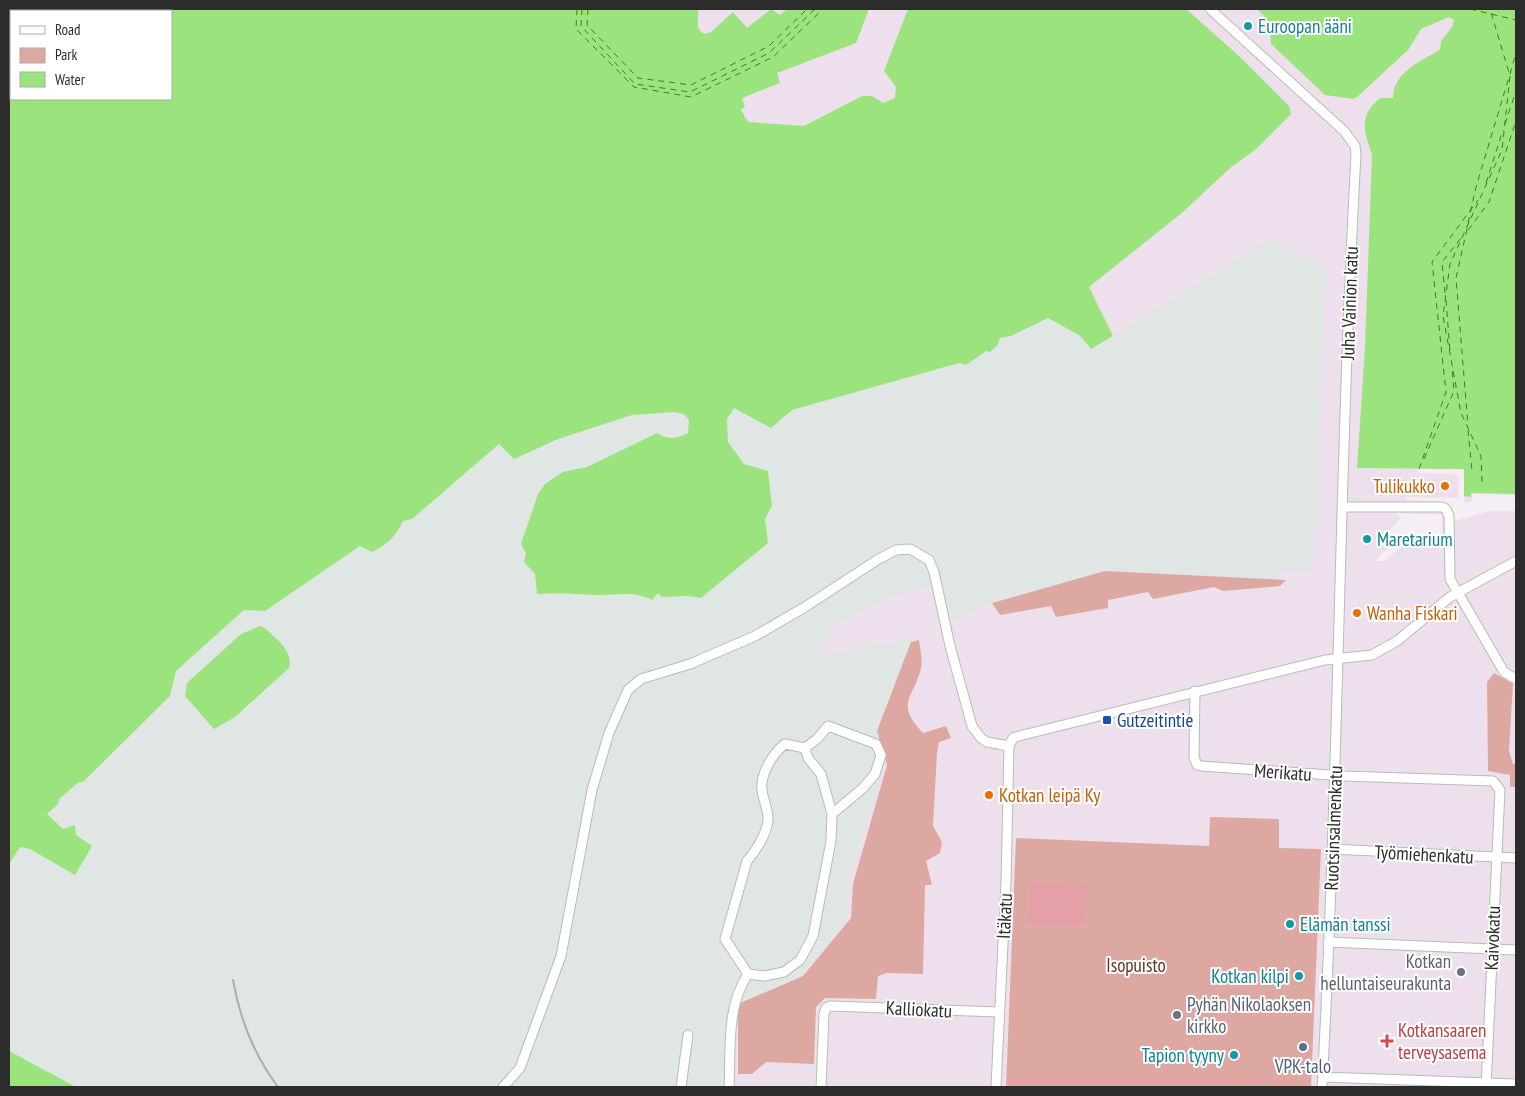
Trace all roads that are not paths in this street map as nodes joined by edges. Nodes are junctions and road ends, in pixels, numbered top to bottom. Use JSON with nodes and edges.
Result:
{"nodes":[{"id":1,"x":1210,"y":9,"type":"edge"},
{"id":2,"x":1343,"y":507,"type":"junction"},
{"id":3,"x":1516,"y":561,"type":"edge"},
{"id":4,"x":1456,"y":593,"type":"junction"},
{"id":5,"x":1338,"y":659,"type":"junction"},
{"id":6,"x":1516,"y":679,"type":"edge"},
{"id":7,"x":1196,"y":691,"type":"junction"},
{"id":8,"x":1009,"y":746,"type":"junction"},
{"id":9,"x":805,"y":748,"type":"junction"},
{"id":10,"x":1335,"y":775,"type":"junction"},
{"id":11,"x":1500,"y":790,"type":"joint"},
{"id":12,"x":832,"y":814,"type":"junction"},
{"id":13,"x":1332,"y":849,"type":"junction"},
{"id":14,"x":1495,"y":857,"type":"junction"},
{"id":15,"x":1516,"y":858,"type":"edge"},
{"id":16,"x":1328,"y":942,"type":"junction"},
{"id":17,"x":1492,"y":949,"type":"junction"},
{"id":18,"x":1516,"y":950,"type":"edge"},
{"id":19,"x":748,"y":974,"type":"junction"},
{"id":20,"x":999,"y":1012,"type":"junction"},
{"id":21,"x":688,"y":1035,"type":"dead end"},
{"id":22,"x":1323,"y":1077,"type":"junction"},
{"id":23,"x":1516,"y":1084,"type":"edge"},
{"id":24,"x":1486,"y":1085,"type":"edge"},
{"id":25,"x":503,"y":1087,"type":"edge"},
{"id":26,"x":681,"y":1087,"type":"edge"},
{"id":27,"x":729,"y":1087,"type":"edge"},
{"id":28,"x":821,"y":1087,"type":"edge"},
{"id":29,"x":996,"y":1087,"type":"edge"},
{"id":30,"x":1322,"y":1087,"type":"edge"}],
"edges":[{"from":1,"to":2,"type":"street","name":"Juha Vainion katu"},
{"from":2,"to":4,"type":"street"},
{"from":2,"to":5,"type":"street","name":"Juha Vainion katu"},
{"from":3,"to":4,"type":"street"},
{"from":4,"to":5,"type":"street"},
{"from":4,"to":6,"type":"street"},
{"from":5,"to":7,"type":"street"},
{"from":5,"to":10,"type":"street","name":"Ruotsinsalmenkatu"},
{"from":7,"to":8,"type":"street"},
{"from":7,"to":10,"type":"street","name":"Merikatu"},
{"from":8,"to":20,"type":"street","name":"Itäkatu"},
{"from":8,"to":25,"type":"street"},
{"from":9,"to":12,"type":"street"},
{"from":9,"to":12,"type":"street"},
{"from":9,"to":19,"type":"street"},
{"from":10,"to":11,"type":"street","name":"Merikatu"},
{"from":10,"to":13,"type":"street","name":"Ruotsinsalmenkatu"},
{"from":11,"to":14,"type":"street","name":"Kaivokatu"},
{"from":12,"to":19,"type":"street"},
{"from":13,"to":14,"type":"street","name":"Työmiehenkatu"},
{"from":13,"to":16,"type":"street","name":"Ruotsinsalmenkatu"},
{"from":14,"to":15,"type":"street","name":"Työmiehenkatu"},
{"from":14,"to":17,"type":"street","name":"Kaivokatu"},
{"from":16,"to":17,"type":"street"},
{"from":16,"to":22,"type":"street","name":"Ruotsinsalmenkatu"},
{"from":17,"to":18,"type":"street"},
{"from":17,"to":24,"type":"street","name":"Kaivokatu"},
{"from":19,"to":27,"type":"street"},
{"from":20,"to":28,"type":"street","name":"Kalliokatu"},
{"from":20,"to":29,"type":"street","name":"Itäkatu"},
{"from":21,"to":26,"type":"street"},
{"from":22,"to":24,"type":"street"},
{"from":22,"to":30,"type":"street","name":"Ruotsinsalmenkatu"},
{"from":23,"to":24,"type":"street"}]}
